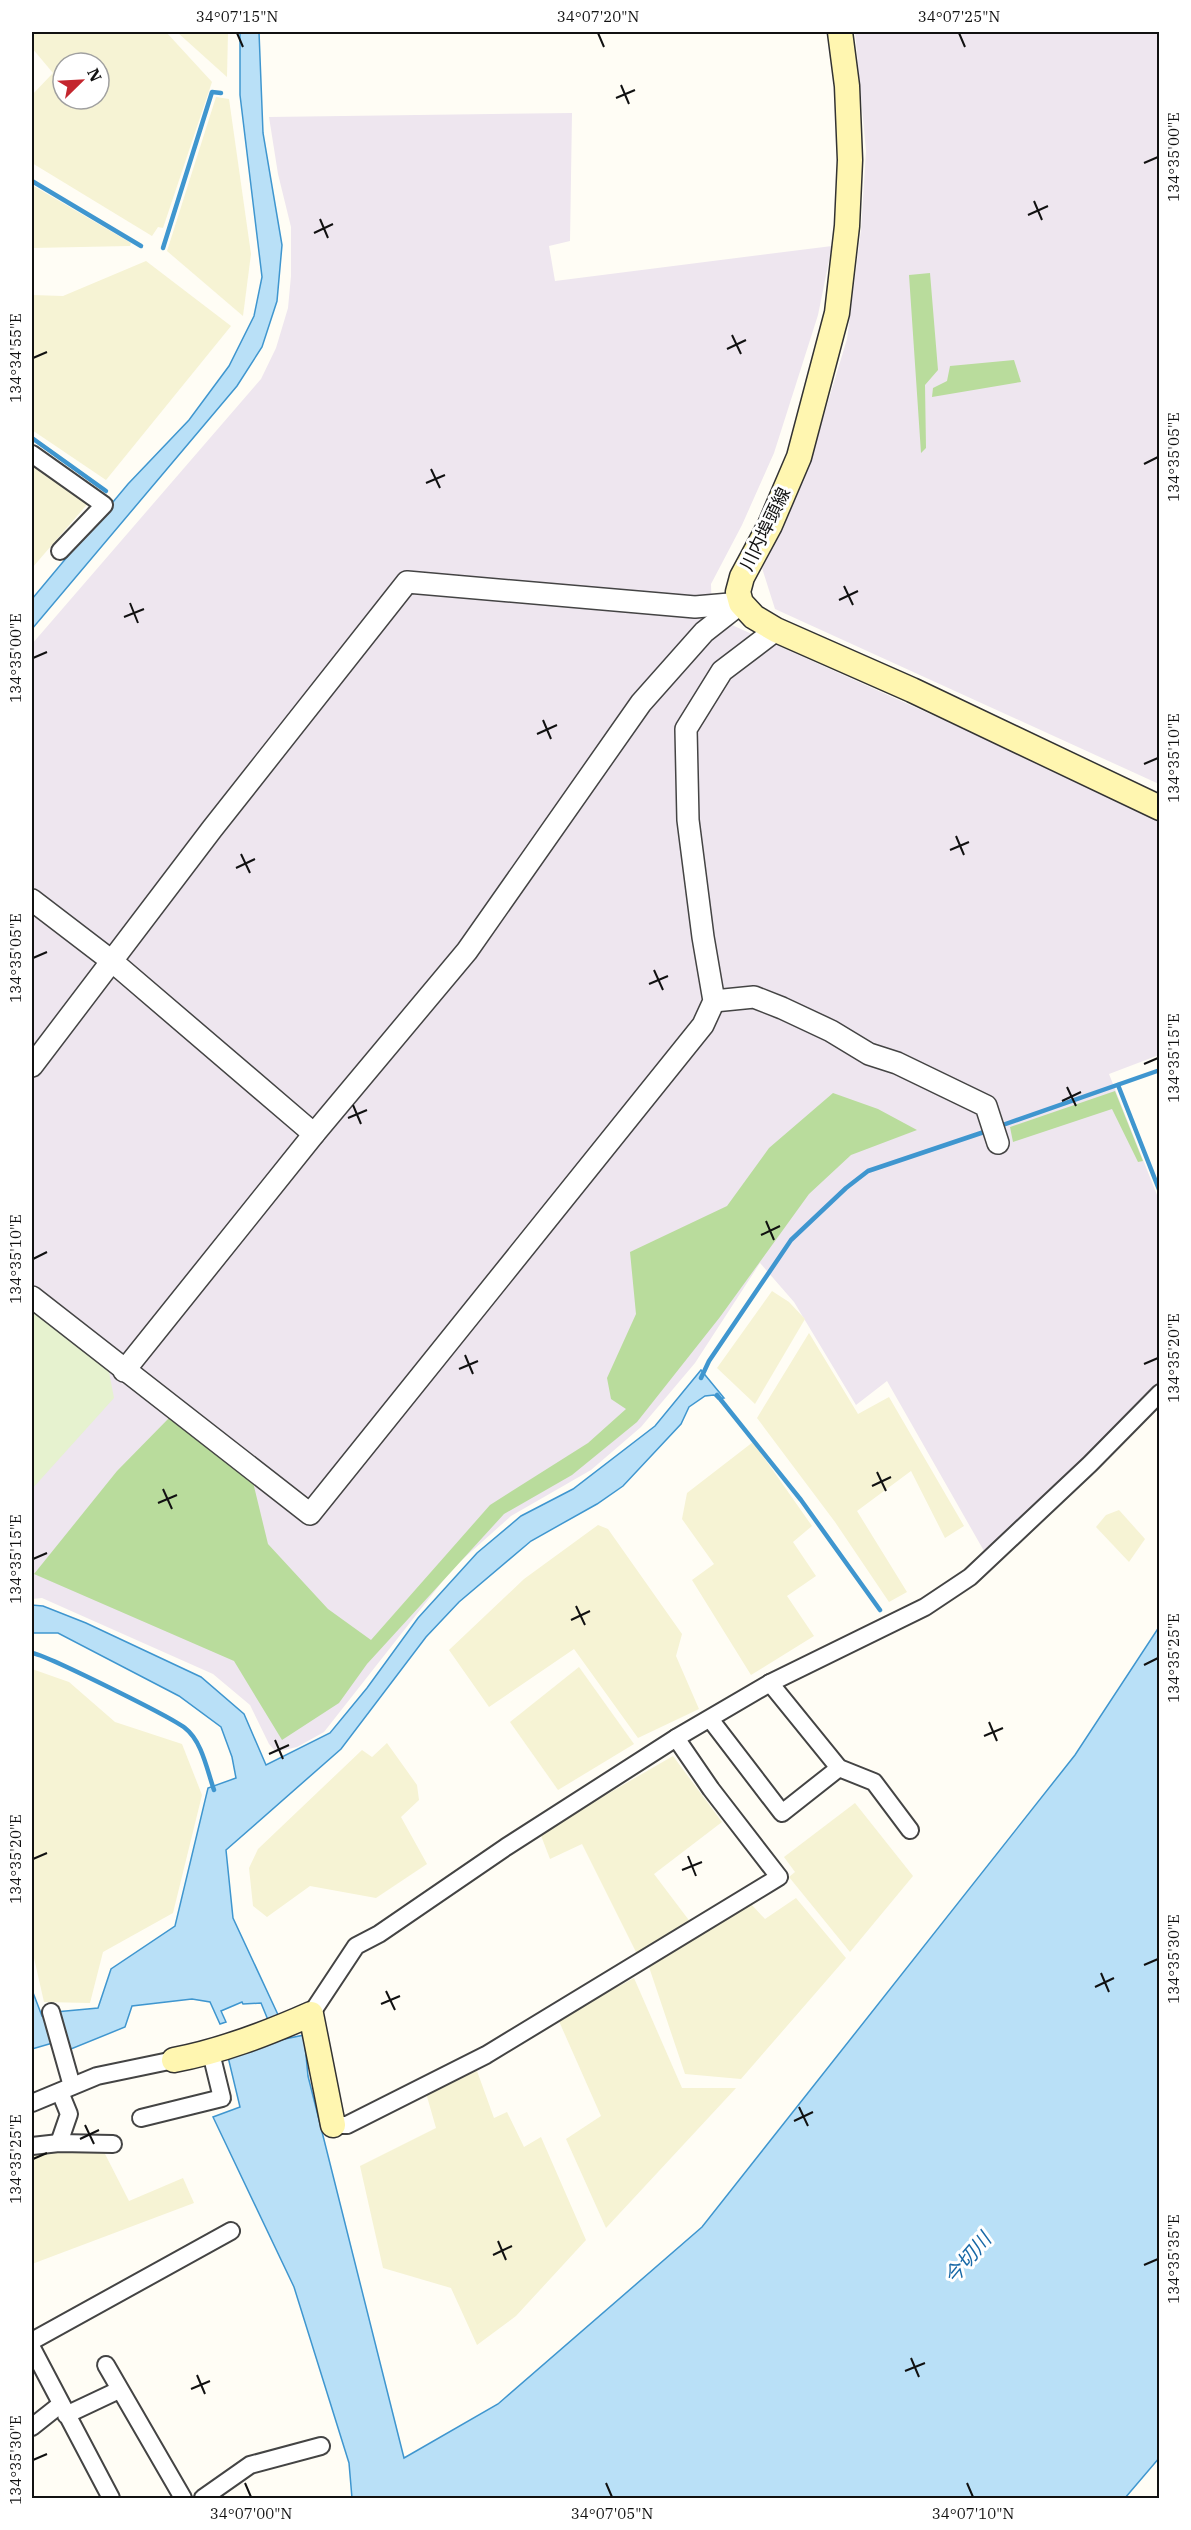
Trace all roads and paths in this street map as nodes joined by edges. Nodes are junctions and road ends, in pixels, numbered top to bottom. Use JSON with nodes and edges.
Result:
{"nodes":[{"id":1,"x":840,"y":32,"type":"edge"},
{"id":2,"x":32,"y":454,"type":"edge"},
{"id":3,"x":60,"y":551,"type":"dead end"},
{"id":4,"x":741,"y":603,"type":"junction"},
{"id":5,"x":776,"y":630,"type":"junction"},
{"id":6,"x":1160,"y":808,"type":"edge"},
{"id":7,"x":32,"y":900,"type":"edge"},
{"id":8,"x":113,"y":962,"type":"junction"},
{"id":9,"x":714,"y":1001,"type":"junction"},
{"id":10,"x":32,"y":1066,"type":"edge"},
{"id":11,"x":314,"y":1134,"type":"junction"},
{"id":12,"x":998,"y":1143,"type":"dead end"},
{"id":13,"x":32,"y":1297,"type":"edge"},
{"id":14,"x":124,"y":1371,"type":"junction"},
{"id":15,"x":1160,"y":1393,"type":"edge"},
{"id":16,"x":770,"y":1683,"type":"junction"},
{"id":17,"x":711,"y":1719,"type":"junction"},
{"id":18,"x":676,"y":1738,"type":"junction"},
{"id":19,"x":839,"y":1768,"type":"junction"},
{"id":20,"x":910,"y":1830,"type":"dead end"},
{"id":21,"x":51,"y":2012,"type":"dead end"},
{"id":22,"x":311,"y":2014,"type":"junction"},
{"id":23,"x":211,"y":2053,"type":"junction"},
{"id":24,"x":174,"y":2060,"type":"joint"},
{"id":25,"x":66,"y":2089,"type":"junction"},
{"id":26,"x":32,"y":2103,"type":"edge"},
{"id":27,"x":141,"y":2118,"type":"dead end"},
{"id":28,"x":333,"y":2125,"type":"joint"},
{"id":29,"x":59,"y":2143,"type":"junction"},
{"id":30,"x":113,"y":2144,"type":"dead end"},
{"id":31,"x":32,"y":2146,"type":"edge"},
{"id":32,"x":231,"y":2231,"type":"dead end"},
{"id":33,"x":32,"y":2341,"type":"edge"},
{"id":34,"x":32,"y":2348,"type":"edge"},
{"id":35,"x":106,"y":2366,"type":"dead end"},
{"id":36,"x":119,"y":2390,"type":"junction"},
{"id":37,"x":64,"y":2409,"type":"junction"},
{"id":38,"x":32,"y":2427,"type":"edge"},
{"id":39,"x":321,"y":2445,"type":"dead end"},
{"id":40,"x":111,"y":2499,"type":"edge"},
{"id":41,"x":183,"y":2499,"type":"edge"},
{"id":42,"x":203,"y":2499,"type":"edge"}],
"edges":[{"from":1,"to":4,"type":"main road","name":"川内埠頭線"},
{"from":2,"to":3,"type":"street"},
{"from":4,"to":5,"type":"main road"},
{"from":4,"to":8,"type":"street"},
{"from":4,"to":11,"type":"street"},
{"from":5,"to":6,"type":"main road"},
{"from":5,"to":9,"type":"street"},
{"from":7,"to":8,"type":"street"},
{"from":8,"to":10,"type":"street"},
{"from":8,"to":11,"type":"street"},
{"from":9,"to":12,"type":"street"},
{"from":9,"to":14,"type":"street"},
{"from":11,"to":14,"type":"street"},
{"from":13,"to":14,"type":"street"},
{"from":15,"to":16,"type":"street"},
{"from":16,"to":17,"type":"street"},
{"from":16,"to":19,"type":"street"},
{"from":17,"to":18,"type":"street"},
{"from":17,"to":19,"type":"street"},
{"from":18,"to":22,"type":"street"},
{"from":18,"to":28,"type":"street"},
{"from":19,"to":20,"type":"street"},
{"from":21,"to":25,"type":"street"},
{"from":22,"to":23,"type":"main road"},
{"from":22,"to":28,"type":"main road"},
{"from":23,"to":24,"type":"main road"},
{"from":23,"to":27,"type":"street"},
{"from":24,"to":25,"type":"street"},
{"from":25,"to":26,"type":"street"},
{"from":25,"to":29,"type":"street"},
{"from":29,"to":30,"type":"street"},
{"from":29,"to":31,"type":"street"},
{"from":32,"to":33,"type":"street"},
{"from":34,"to":37,"type":"street"},
{"from":35,"to":36,"type":"street"},
{"from":36,"to":37,"type":"street"},
{"from":36,"to":41,"type":"street"},
{"from":37,"to":38,"type":"street"},
{"from":37,"to":40,"type":"street"},
{"from":39,"to":42,"type":"street"}]}
